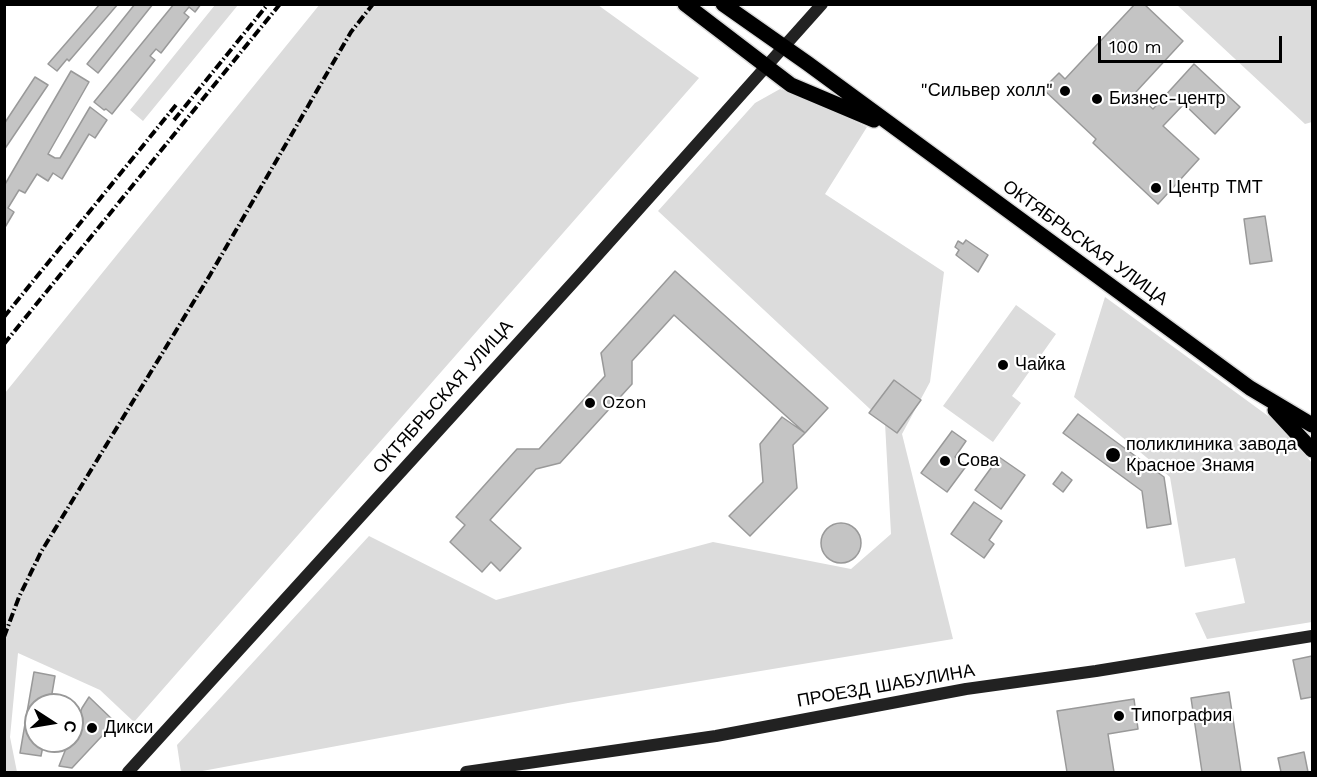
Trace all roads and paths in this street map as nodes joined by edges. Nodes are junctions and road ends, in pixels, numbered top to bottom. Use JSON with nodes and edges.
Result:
{"nodes":[{"id":1,"x":685,"y":4,"type":"edge"},
{"id":2,"x":723,"y":4,"type":"edge"},
{"id":3,"x":822,"y":4,"type":"edge"},
{"id":4,"x":784,"y":47,"type":"junction"},
{"id":5,"x":766,"y":65,"type":"junction"},
{"id":6,"x":896,"y":130,"type":"junction"},
{"id":7,"x":1250,"y":388,"type":"junction"},
{"id":8,"x":1312,"y":425,"type":"edge"},
{"id":9,"x":1312,"y":450,"type":"edge"},
{"id":10,"x":1312,"y":636,"type":"edge"},
{"id":11,"x":145,"y":754,"type":"junction"},
{"id":12,"x":128,"y":772,"type":"edge"},
{"id":13,"x":141,"y":772,"type":"edge"},
{"id":14,"x":466,"y":772,"type":"edge"}],
"edges":[{"from":1,"to":5,"type":"main road"},
{"from":2,"to":4,"type":"main road"},
{"from":3,"to":4,"type":"street","name":"ОКТЯБРЬСКАЯ УЛИЦА"},
{"from":4,"to":5,"type":"street","name":"ОКТЯБРЬСКАЯ УЛИЦА"},
{"from":4,"to":6,"type":"main road","name":"ОКТЯБРЬСКАЯ УЛИЦА"},
{"from":5,"to":6,"type":"main road","name":"ОКТЯБРЬСКАЯ УЛИЦА"},
{"from":5,"to":11,"type":"street","name":"ОКТЯБРЬСКАЯ УЛИЦА"},
{"from":6,"to":7,"type":"main road","name":"ОКТЯБРЬСКАЯ УЛИЦА"},
{"from":7,"to":8,"type":"main road","name":"ОКТЯБРЬСКАЯ УЛИЦА"},
{"from":7,"to":9,"type":"main road","name":"ОКТЯБРЬСКАЯ УЛИЦА"},
{"from":10,"to":14,"type":"street","name":"ПРОЕЗД ШАБУЛИНА"},
{"from":11,"to":12,"type":"street","name":"ОКТЯБРЬСКАЯ УЛИЦА"},
{"from":11,"to":13,"type":"street","name":"ОКТЯБРЬСКАЯ УЛИЦА"}]}
